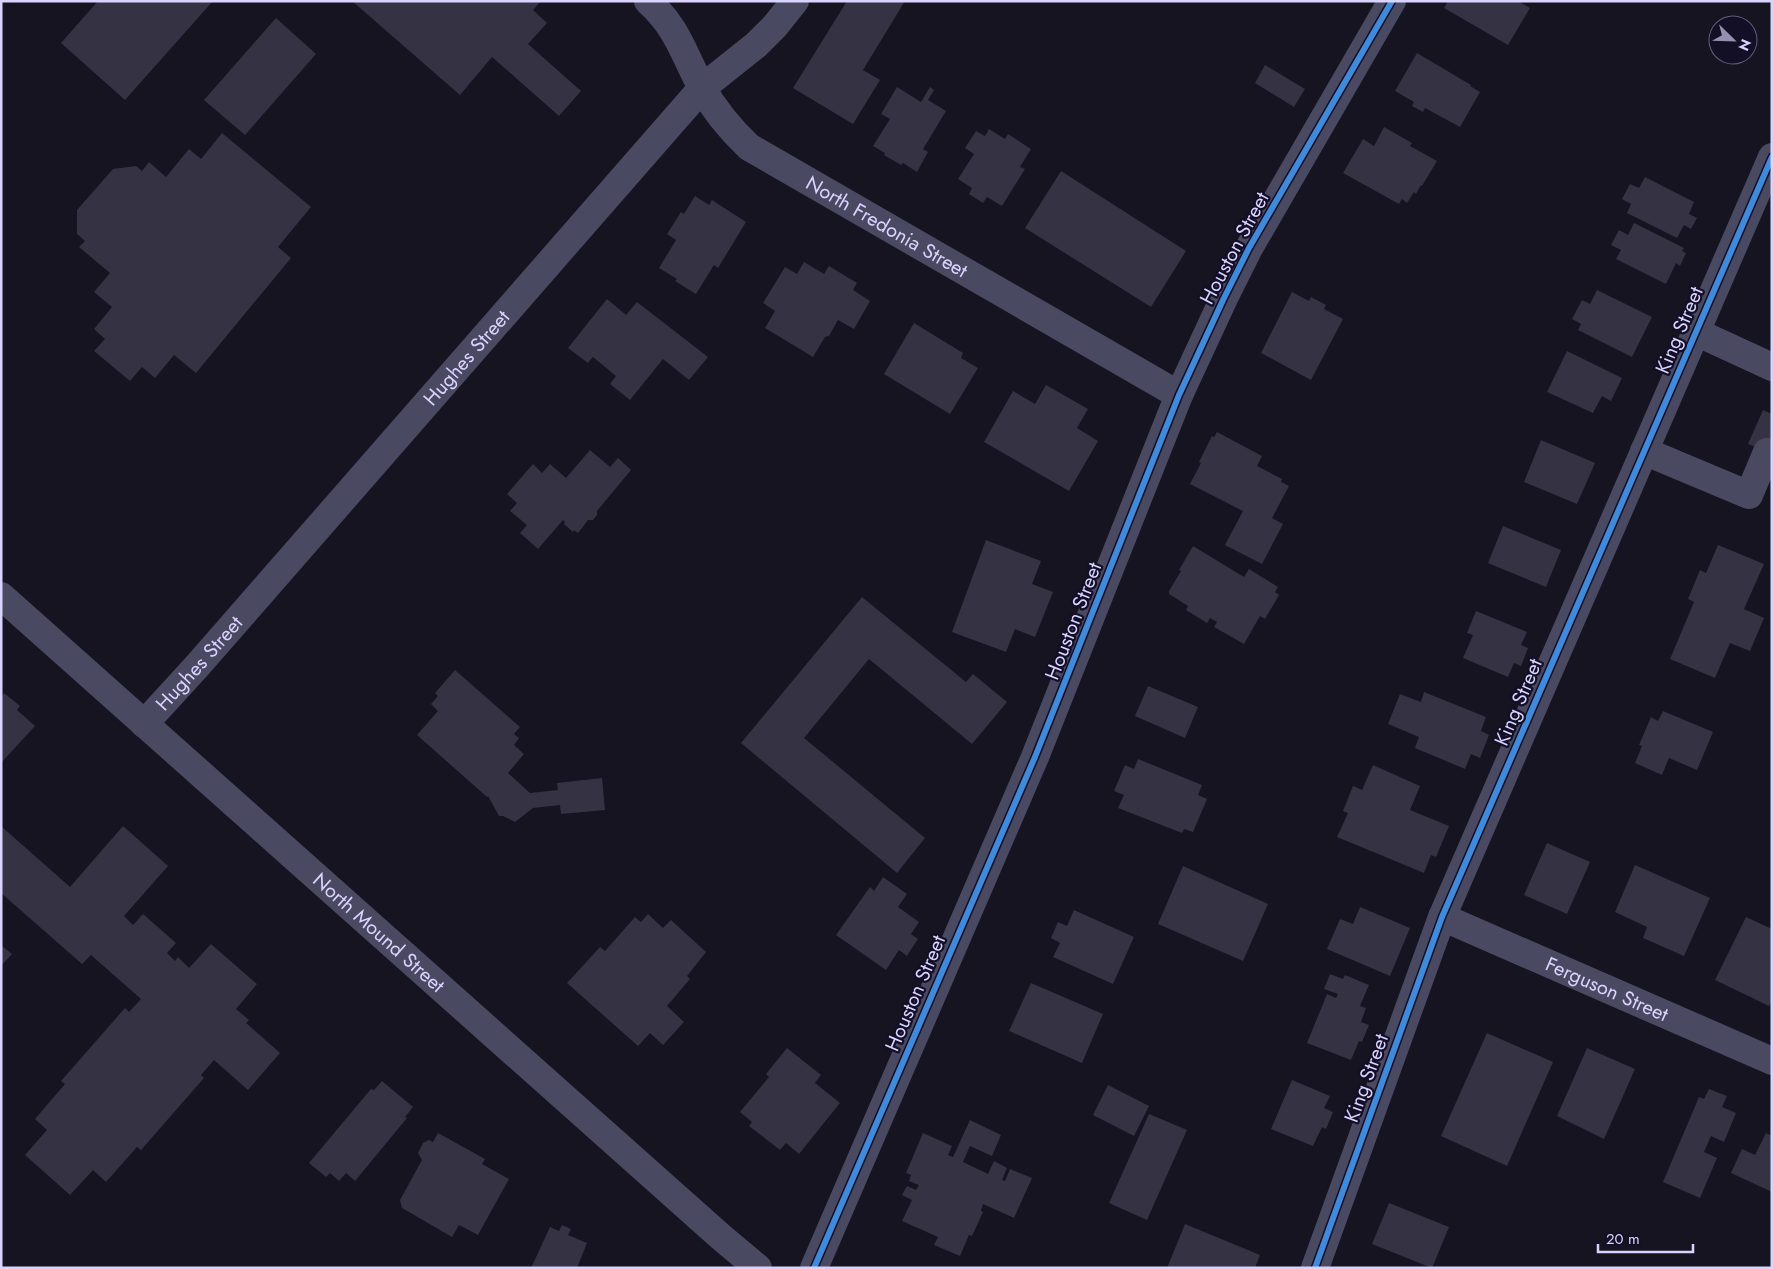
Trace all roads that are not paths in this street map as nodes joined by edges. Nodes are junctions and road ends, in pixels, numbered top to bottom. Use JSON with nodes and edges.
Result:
{"nodes":[{"id":1,"x":648,"y":1,"type":"edge"},
{"id":2,"x":795,"y":1,"type":"edge"},
{"id":3,"x":1392,"y":1,"type":"edge"},
{"id":4,"x":702,"y":88,"type":"junction"},
{"id":5,"x":1772,"y":157,"type":"edge"},
{"id":6,"x":1696,"y":332,"type":"junction"},
{"id":7,"x":1772,"y":367,"type":"edge"},
{"id":8,"x":1179,"y":395,"type":"junction"},
{"id":9,"x":1644,"y":451,"type":"junction"},
{"id":10,"x":1767,"y":452,"type":"dead end"},
{"id":11,"x":1,"y":596,"type":"edge"},
{"id":12,"x":144,"y":724,"type":"junction"},
{"id":13,"x":1442,"y":917,"type":"junction"},
{"id":14,"x":1772,"y":1061,"type":"edge"},
{"id":15,"x":758,"y":1268,"type":"edge"},
{"id":16,"x":814,"y":1268,"type":"edge"},
{"id":17,"x":1315,"y":1268,"type":"edge"}],
"edges":[{"from":1,"to":4,"type":"street","name":"North Fredonia Street"},
{"from":2,"to":4,"type":"street","name":"Hughes Street"},
{"from":3,"to":8,"type":"street","name":"Houston Street"},
{"from":4,"to":8,"type":"street","name":"North Fredonia Street"},
{"from":4,"to":12,"type":"street","name":"Hughes Street"},
{"from":5,"to":6,"type":"street","name":"King Street"},
{"from":6,"to":7,"type":"street"},
{"from":6,"to":9,"type":"street","name":"King Street"},
{"from":8,"to":16,"type":"street","name":"Houston Street"},
{"from":9,"to":10,"type":"street"},
{"from":9,"to":13,"type":"street","name":"King Street"},
{"from":11,"to":12,"type":"street","name":"North Mound Street"},
{"from":12,"to":15,"type":"street","name":"North Mound Street"},
{"from":13,"to":14,"type":"street","name":"Ferguson Street"},
{"from":13,"to":17,"type":"street","name":"King Street"}]}
